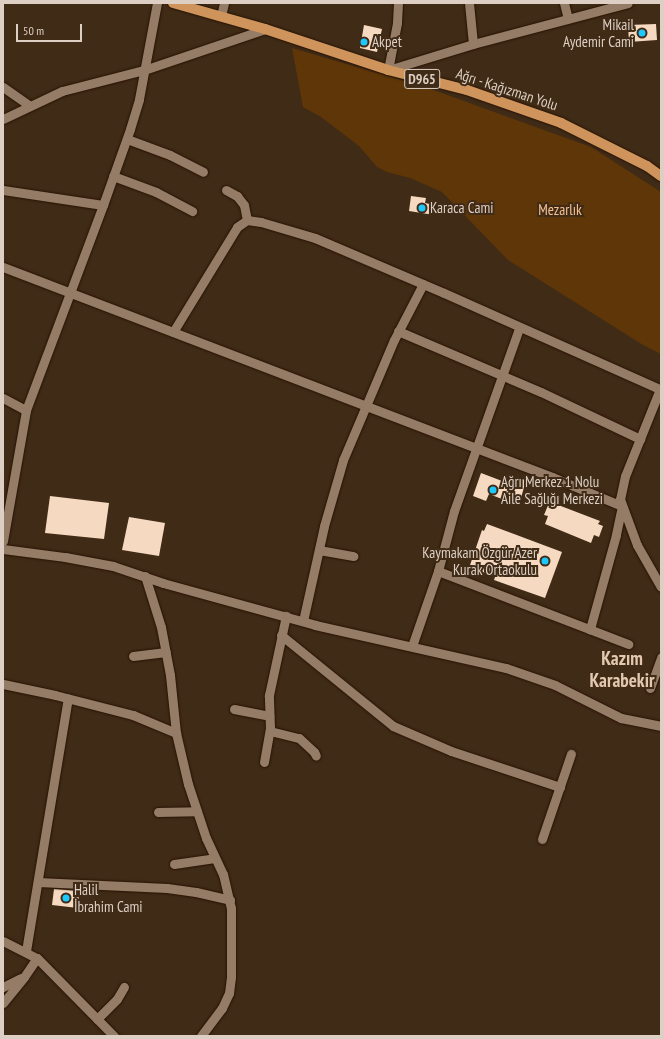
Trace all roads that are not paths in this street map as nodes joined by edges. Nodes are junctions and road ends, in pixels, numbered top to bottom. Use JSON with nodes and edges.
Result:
{"nodes":[{"id":1,"x":157,"y":3,"type":"edge"},
{"id":2,"x":173,"y":3,"type":"edge"},
{"id":3,"x":224,"y":3,"type":"edge"},
{"id":4,"x":398,"y":3,"type":"edge"},
{"id":5,"x":469,"y":3,"type":"edge"},
{"id":6,"x":564,"y":3,"type":"edge"},
{"id":7,"x":628,"y":3,"type":"edge"},
{"id":8,"x":221,"y":16,"type":"junction"},
{"id":9,"x":568,"y":19,"type":"junction"},
{"id":10,"x":265,"y":29,"type":"junction"},
{"id":11,"x":473,"y":44,"type":"junction"},
{"id":12,"x":144,"y":70,"type":"junction"},
{"id":13,"x":388,"y":70,"type":"junction"},
{"id":14,"x":3,"y":87,"type":"edge"},
{"id":15,"x":29,"y":105,"type":"junction"},
{"id":16,"x":3,"y":118,"type":"edge"},
{"id":17,"x":127,"y":139,"type":"junction"},
{"id":18,"x":203,"y":172,"type":"dead end"},
{"id":19,"x":113,"y":176,"type":"junction"},
{"id":20,"x":661,"y":176,"type":"edge"},
{"id":21,"x":3,"y":190,"type":"edge"},
{"id":22,"x":226,"y":190,"type":"dead end"},
{"id":23,"x":103,"y":204,"type":"junction"},
{"id":24,"x":192,"y":211,"type":"dead end"},
{"id":25,"x":247,"y":220,"type":"junction"},
{"id":26,"x":3,"y":267,"type":"edge"},
{"id":27,"x":423,"y":284,"type":"junction"},
{"id":28,"x":70,"y":292,"type":"junction"},
{"id":29,"x":519,"y":328,"type":"junction"},
{"id":30,"x":173,"y":332,"type":"junction"},
{"id":31,"x":398,"y":332,"type":"junction"},
{"id":32,"x":501,"y":376,"type":"junction"},
{"id":33,"x":3,"y":398,"type":"edge"},
{"id":34,"x":365,"y":406,"type":"junction"},
{"id":35,"x":26,"y":410,"type":"junction"},
{"id":36,"x":640,"y":439,"type":"junction"},
{"id":37,"x":476,"y":448,"type":"junction"},
{"id":38,"x":622,"y":506,"type":"junction"},
{"id":39,"x":3,"y":541,"type":"edge"},
{"id":40,"x":3,"y":548,"type":"edge"},
{"id":41,"x":319,"y":550,"type":"junction"},
{"id":42,"x":353,"y":556,"type":"dead end"},
{"id":43,"x":438,"y":571,"type":"junction"},
{"id":44,"x":145,"y":576,"type":"junction"},
{"id":45,"x":661,"y":587,"type":"edge"},
{"id":46,"x":286,"y":616,"type":"junction"},
{"id":47,"x":303,"y":621,"type":"junction"},
{"id":48,"x":590,"y":629,"type":"junction"},
{"id":49,"x":281,"y":635,"type":"junction"},
{"id":50,"x":628,"y":644,"type":"dead end"},
{"id":51,"x":412,"y":646,"type":"junction"},
{"id":52,"x":166,"y":652,"type":"junction"},
{"id":53,"x":133,"y":656,"type":"dead end"},
{"id":54,"x":661,"y":657,"type":"edge"},
{"id":55,"x":3,"y":684,"type":"edge"},
{"id":56,"x":650,"y":688,"type":"dead end"},
{"id":57,"x":68,"y":698,"type":"junction"},
{"id":58,"x":234,"y":709,"type":"dead end"},
{"id":59,"x":269,"y":716,"type":"junction"},
{"id":60,"x":661,"y":726,"type":"edge"},
{"id":61,"x":270,"y":731,"type":"junction"},
{"id":62,"x":176,"y":733,"type":"junction"},
{"id":63,"x":570,"y":754,"type":"dead end"},
{"id":64,"x":316,"y":756,"type":"dead end"},
{"id":65,"x":264,"y":762,"type":"dead end"},
{"id":66,"x":560,"y":787,"type":"junction"},
{"id":67,"x":197,"y":811,"type":"junction"},
{"id":68,"x":158,"y":812,"type":"dead end"},
{"id":69,"x":542,"y":839,"type":"dead end"},
{"id":70,"x":216,"y":858,"type":"junction"},
{"id":71,"x":174,"y":864,"type":"dead end"},
{"id":72,"x":38,"y":882,"type":"junction"},
{"id":73,"x":230,"y":900,"type":"junction"},
{"id":74,"x":3,"y":941,"type":"edge"},
{"id":75,"x":26,"y":951,"type":"junction"},
{"id":76,"x":36,"y":958,"type":"junction"},
{"id":77,"x":24,"y":977,"type":"junction"},
{"id":78,"x":3,"y":987,"type":"edge"},
{"id":79,"x":124,"y":987,"type":"dead end"},
{"id":80,"x":3,"y":1003,"type":"edge"},
{"id":81,"x":97,"y":1019,"type":"junction"},
{"id":82,"x":114,"y":1036,"type":"edge"},
{"id":83,"x":201,"y":1036,"type":"edge"}],
"edges":[{"from":1,"to":12,"type":"street"},
{"from":2,"to":8,"type":"main road","name":"Ağrı - Kağızman Yolu","number":"D965"},
{"from":3,"to":8,"type":"street"},
{"from":4,"to":13,"type":"street"},
{"from":5,"to":11,"type":"street"},
{"from":6,"to":9,"type":"street"},
{"from":7,"to":9,"type":"street"},
{"from":8,"to":10,"type":"main road","name":"Ağrı - Kağızman Yolu","number":"D965"},
{"from":9,"to":11,"type":"street"},
{"from":10,"to":12,"type":"street"},
{"from":10,"to":13,"type":"main road","name":"Ağrı - Kağızman Yolu","number":"D965"},
{"from":11,"to":13,"type":"street"},
{"from":12,"to":15,"type":"street"},
{"from":12,"to":17,"type":"street"},
{"from":13,"to":20,"type":"main road","name":"Ağrı - Kağızman Yolu","number":"D965"},
{"from":14,"to":15,"type":"street"},
{"from":15,"to":16,"type":"street"},
{"from":17,"to":18,"type":"street"},
{"from":17,"to":19,"type":"street"},
{"from":19,"to":23,"type":"street"},
{"from":19,"to":24,"type":"street"},
{"from":21,"to":23,"type":"street"},
{"from":22,"to":25,"type":"street"},
{"from":23,"to":28,"type":"street"},
{"from":25,"to":27,"type":"street"},
{"from":25,"to":30,"type":"street"},
{"from":26,"to":28,"type":"street"},
{"from":27,"to":29,"type":"street"},
{"from":27,"to":31,"type":"street"},
{"from":28,"to":30,"type":"street"},
{"from":28,"to":35,"type":"street"},
{"from":29,"to":32,"type":"street"},
{"from":29,"to":36,"type":"street"},
{"from":30,"to":34,"type":"street"},
{"from":31,"to":32,"type":"street"},
{"from":31,"to":34,"type":"street"},
{"from":32,"to":36,"type":"street"},
{"from":32,"to":37,"type":"street"},
{"from":33,"to":35,"type":"street"},
{"from":34,"to":37,"type":"street"},
{"from":34,"to":41,"type":"street"},
{"from":35,"to":39,"type":"street"},
{"from":36,"to":38,"type":"street"},
{"from":37,"to":38,"type":"street"},
{"from":37,"to":43,"type":"street"},
{"from":38,"to":45,"type":"street"},
{"from":38,"to":48,"type":"street"},
{"from":40,"to":44,"type":"street"},
{"from":41,"to":42,"type":"street"},
{"from":41,"to":47,"type":"street"},
{"from":43,"to":48,"type":"street"},
{"from":43,"to":51,"type":"street"},
{"from":44,"to":46,"type":"street"},
{"from":44,"to":52,"type":"street"},
{"from":46,"to":47,"type":"street"},
{"from":46,"to":49,"type":"street"},
{"from":47,"to":51,"type":"street"},
{"from":48,"to":50,"type":"street"},
{"from":49,"to":59,"type":"street"},
{"from":49,"to":66,"type":"street"},
{"from":51,"to":60,"type":"street"},
{"from":52,"to":53,"type":"street"},
{"from":52,"to":62,"type":"street"},
{"from":54,"to":56,"type":"street"},
{"from":55,"to":57,"type":"street"},
{"from":57,"to":62,"type":"street"},
{"from":57,"to":72,"type":"street"},
{"from":58,"to":59,"type":"street"},
{"from":59,"to":61,"type":"street"},
{"from":61,"to":64,"type":"street"},
{"from":61,"to":65,"type":"street"},
{"from":62,"to":67,"type":"street"},
{"from":63,"to":66,"type":"street"},
{"from":66,"to":69,"type":"street"},
{"from":67,"to":68,"type":"street"},
{"from":67,"to":70,"type":"street"},
{"from":70,"to":71,"type":"street"},
{"from":70,"to":73,"type":"street"},
{"from":72,"to":73,"type":"street"},
{"from":72,"to":75,"type":"street"},
{"from":73,"to":83,"type":"street"},
{"from":74,"to":75,"type":"street"},
{"from":75,"to":76,"type":"street"},
{"from":76,"to":77,"type":"street"},
{"from":76,"to":81,"type":"street"},
{"from":77,"to":78,"type":"street"},
{"from":77,"to":80,"type":"street"},
{"from":79,"to":81,"type":"street"},
{"from":81,"to":82,"type":"street"}]}
